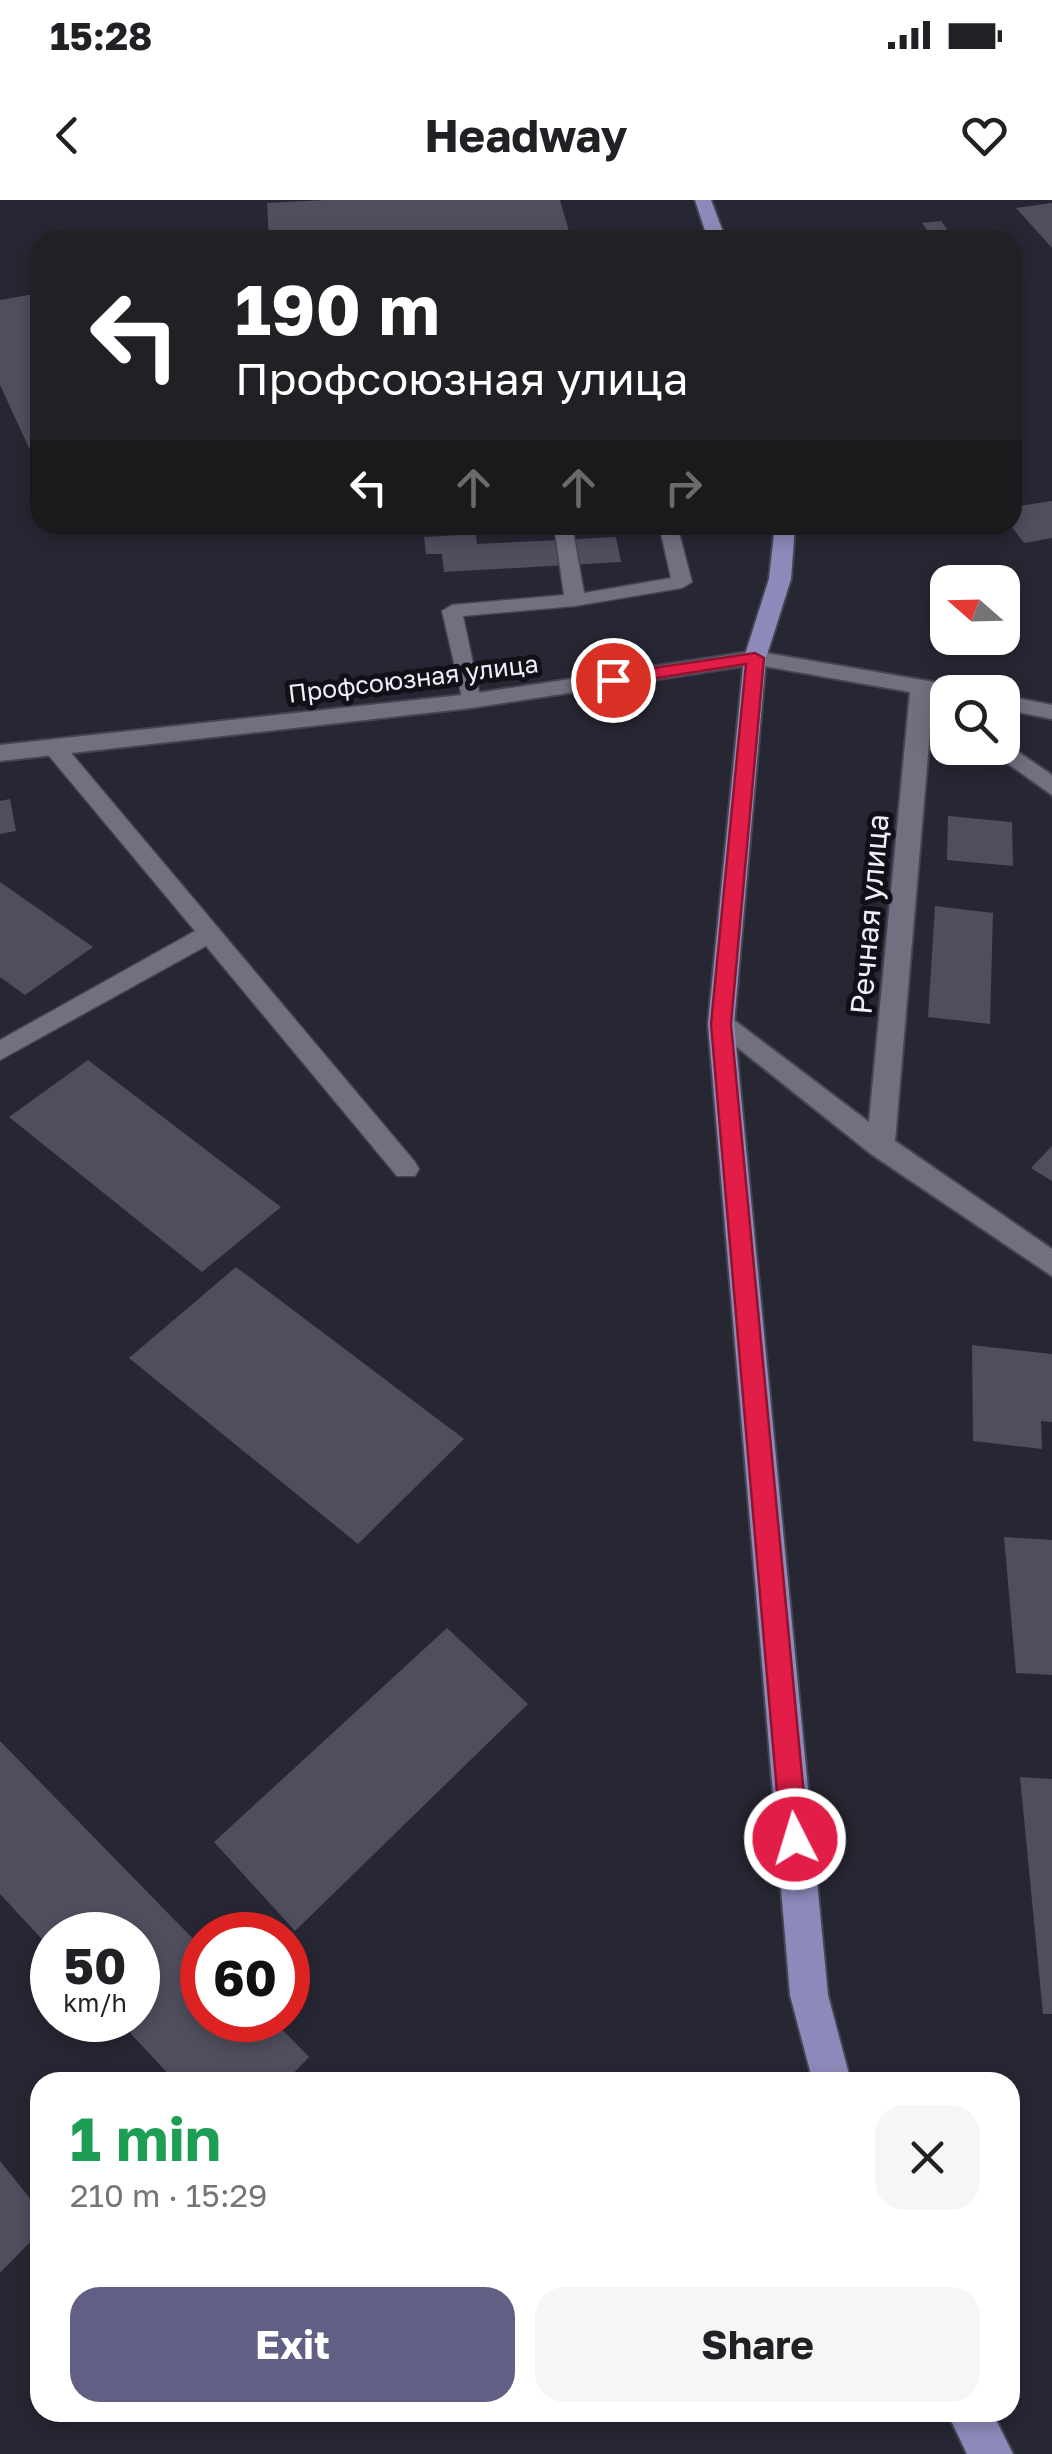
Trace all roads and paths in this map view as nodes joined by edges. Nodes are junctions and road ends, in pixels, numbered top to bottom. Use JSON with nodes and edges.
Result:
{"nodes":[{"id":1,"x":702,"y":200,"type":"edge"},
{"id":2,"x":713,"y":230,"type":"edge"},
{"id":3,"x":565,"y":535,"type":"edge"},
{"id":4,"x":670,"y":535,"type":"edge"},
{"id":5,"x":784,"y":535,"type":"edge"},
{"id":6,"x":575,"y":600,"type":"junction"},
{"id":7,"x":755,"y":658,"type":"junction"},
{"id":8,"x":922,"y":687,"type":"junction"},
{"id":9,"x":930,"y":688,"type":"edge"},
{"id":10,"x":930,"y":693,"type":"edge"},
{"id":11,"x":471,"y":701,"type":"junction"},
{"id":12,"x":1020,"y":706,"type":"edge"},
{"id":13,"x":1052,"y":712,"type":"edge"},
{"id":14,"x":53,"y":746,"type":"junction"},
{"id":15,"x":0,"y":752,"type":"edge"},
{"id":16,"x":1020,"y":763,"type":"edge"},
{"id":17,"x":1052,"y":787,"type":"edge"},
{"id":18,"x":210,"y":933,"type":"junction"},
{"id":19,"x":721,"y":1024,"type":"junction"},
{"id":20,"x":0,"y":1052,"type":"edge"},
{"id":21,"x":881,"y":1146,"type":"junction"},
{"id":22,"x":406,"y":1169,"type":"dead end"},
{"id":23,"x":1052,"y":1264,"type":"edge"},
{"id":24,"x":829,"y":2072,"type":"edge"},
{"id":25,"x":973,"y":2422,"type":"edge"},
{"id":26,"x":991,"y":2454,"type":"edge"}],
"edges":[{"from":1,"to":2,"type":"main road"},
{"from":3,"to":6,"type":"lane"},
{"from":4,"to":6,"type":"lane"},
{"from":5,"to":7,"type":"main road"},
{"from":6,"to":11,"type":"lane"},
{"from":7,"to":8,"type":"street","name":"Профсоюзная улица"},
{"from":7,"to":11,"type":"street","name":"Профсоюзная улица"},
{"from":7,"to":19,"type":"main road"},
{"from":8,"to":9,"type":"street","name":"Профсоюзная улица"},
{"from":8,"to":10,"type":"street"},
{"from":8,"to":21,"type":"street","name":"Речная улица"},
{"from":11,"to":14,"type":"street","name":"Профсоюзная улица"},
{"from":12,"to":13,"type":"street"},
{"from":14,"to":15,"type":"street","name":"Профсоюзная улица"},
{"from":14,"to":18,"type":"lane"},
{"from":16,"to":17,"type":"street"},
{"from":18,"to":20,"type":"lane"},
{"from":18,"to":22,"type":"lane"},
{"from":19,"to":21,"type":"street"},
{"from":19,"to":24,"type":"main road"},
{"from":21,"to":23,"type":"street"},
{"from":25,"to":26,"type":"main road"}]}
